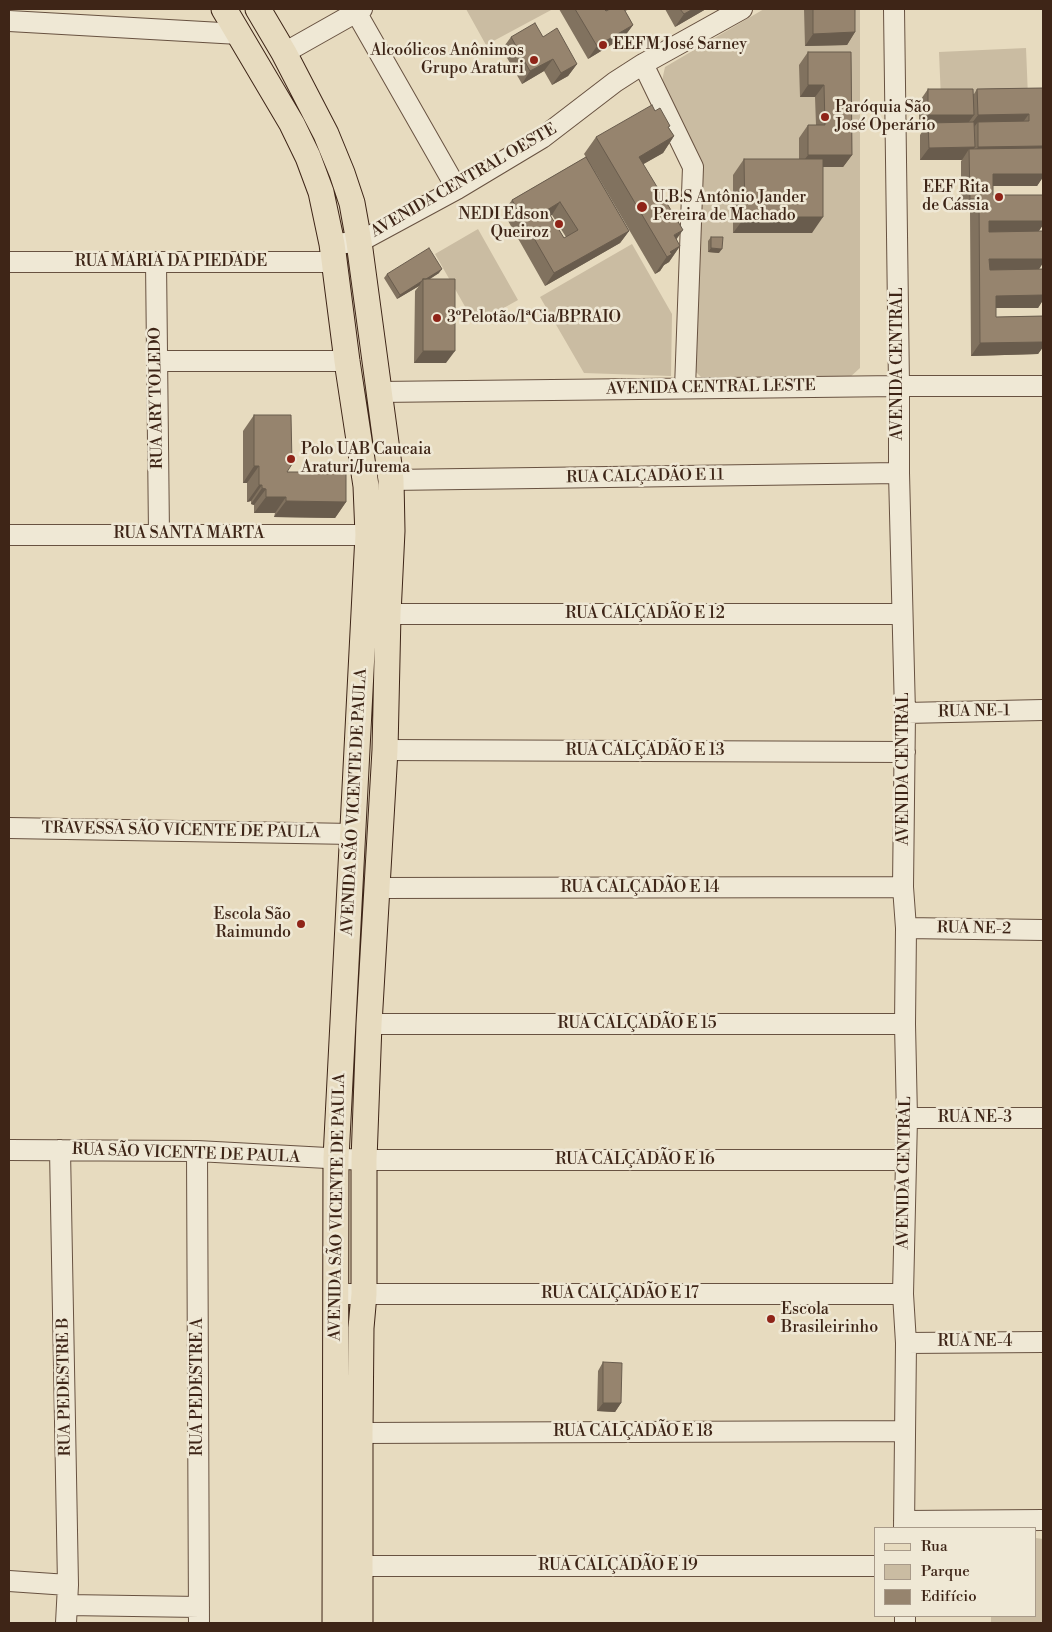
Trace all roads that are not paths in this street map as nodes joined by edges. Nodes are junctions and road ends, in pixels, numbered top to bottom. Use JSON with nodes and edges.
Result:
{"nodes":[{"id":1,"x":224,"y":9,"type":"edge"},
{"id":2,"x":258,"y":9,"type":"edge"},
{"id":3,"x":742,"y":9,"type":"edge"},
{"id":4,"x":894,"y":9,"type":"edge"},
{"id":5,"x":359,"y":10,"type":"edge"},
{"id":6,"x":9,"y":21,"type":"edge"},
{"id":7,"x":239,"y":34,"type":"junction"},
{"id":8,"x":284,"y":53,"type":"junction"},
{"id":9,"x":642,"y":64,"type":"junction"},
{"id":10,"x":457,"y":189,"type":"junction"},
{"id":11,"x":359,"y":242,"type":"junction"},
{"id":12,"x":333,"y":253,"type":"junction"},
{"id":13,"x":9,"y":262,"type":"edge"},
{"id":14,"x":156,"y":262,"type":"junction"},
{"id":15,"x":156,"y":361,"type":"junction"},
{"id":16,"x":348,"y":361,"type":"junction"},
{"id":17,"x":899,"y":386,"type":"junction"},
{"id":18,"x":1043,"y":386,"type":"edge"},
{"id":19,"x":685,"y":388,"type":"junction"},
{"id":20,"x":379,"y":392,"type":"junction"},
{"id":21,"x":899,"y":473,"type":"junction"},
{"id":22,"x":391,"y":480,"type":"junction"},
{"id":23,"x":159,"y":534,"type":"junction"},
{"id":24,"x":9,"y":535,"type":"edge"},
{"id":25,"x":368,"y":535,"type":"junction"},
{"id":26,"x":388,"y":614,"type":"junction"},
{"id":27,"x":902,"y":614,"type":"junction"},
{"id":28,"x":1043,"y":710,"type":"edge"},
{"id":29,"x":905,"y":713,"type":"junction"},
{"id":30,"x":386,"y":750,"type":"junction"},
{"id":31,"x":905,"y":752,"type":"junction"},
{"id":32,"x":9,"y":828,"type":"edge"},
{"id":33,"x":353,"y":834,"type":"junction"},
{"id":34,"x":903,"y":887,"type":"junction"},
{"id":35,"x":377,"y":888,"type":"junction"},
{"id":36,"x":906,"y":928,"type":"junction"},
{"id":37,"x":1043,"y":930,"type":"edge"},
{"id":38,"x":369,"y":1024,"type":"junction"},
{"id":39,"x":905,"y":1024,"type":"junction"},
{"id":40,"x":907,"y":1118,"type":"junction"},
{"id":41,"x":1043,"y":1118,"type":"edge"},
{"id":42,"x":9,"y":1150,"type":"edge"},
{"id":43,"x":60,"y":1150,"type":"junction"},
{"id":44,"x":197,"y":1151,"type":"junction"},
{"id":45,"x":336,"y":1158,"type":"junction"},
{"id":46,"x":364,"y":1160,"type":"junction"},
{"id":47,"x":906,"y":1160,"type":"junction"},
{"id":48,"x":336,"y":1294,"type":"junction"},
{"id":49,"x":364,"y":1294,"type":"junction"},
{"id":50,"x":903,"y":1294,"type":"junction"},
{"id":51,"x":1043,"y":1342,"type":"edge"},
{"id":52,"x":906,"y":1343,"type":"junction"},
{"id":53,"x":905,"y":1431,"type":"junction"},
{"id":54,"x":360,"y":1433,"type":"junction"},
{"id":55,"x":1043,"y":1520,"type":"edge"},
{"id":56,"x":904,"y":1524,"type":"edge"},
{"id":57,"x":360,"y":1566,"type":"junction"},
{"id":58,"x":874,"y":1566,"type":"edge"},
{"id":59,"x":9,"y":1581,"type":"edge"},
{"id":60,"x":68,"y":1585,"type":"junction"},
{"id":61,"x":67,"y":1614,"type":"edge"},
{"id":62,"x":199,"y":1615,"type":"edge"},
{"id":63,"x":335,"y":1623,"type":"edge"},
{"id":64,"x":360,"y":1623,"type":"edge"}],
"edges":[{"from":1,"to":7,"type":"main road","name":"AVENIDA SÃO VICENTE DE PAULA"},
{"from":2,"to":8,"type":"main road","name":"AVENIDA SÃO VICENTE DE PAULA"},
{"from":3,"to":9,"type":"street","name":"AVENIDA CENTRAL OESTE"},
{"from":4,"to":17,"type":"street","name":"AVENIDA CENTRAL"},
{"from":5,"to":8,"type":"street"},
{"from":5,"to":10,"type":"street"},
{"from":6,"to":7,"type":"street"},
{"from":7,"to":12,"type":"main road","name":"AVENIDA SÃO VICENTE DE PAULA"},
{"from":8,"to":11,"type":"main road","name":"AVENIDA SÃO VICENTE DE PAULA"},
{"from":9,"to":10,"type":"street","name":"AVENIDA CENTRAL OESTE"},
{"from":9,"to":19,"type":"street"},
{"from":10,"to":11,"type":"street","name":"AVENIDA CENTRAL OESTE"},
{"from":11,"to":12,"type":"street","name":"AVENIDA CENTRAL OESTE"},
{"from":11,"to":20,"type":"main road","name":"AVENIDA SÃO VICENTE DE PAULA"},
{"from":12,"to":14,"type":"street","name":"RUA MARIA DA PIEDADE"},
{"from":12,"to":16,"type":"main road","name":"AVENIDA SÃO VICENTE DE PAULA"},
{"from":13,"to":14,"type":"street","name":"RUA MARIA DA PIEDADE"},
{"from":14,"to":15,"type":"street","name":"RUA ARY TOLEDO"},
{"from":15,"to":16,"type":"street"},
{"from":15,"to":23,"type":"street","name":"RUA ARY TOLEDO"},
{"from":16,"to":25,"type":"main road","name":"AVENIDA SÃO VICENTE DE PAULA"},
{"from":17,"to":18,"type":"street","name":"AVENIDA CENTRAL LESTE"},
{"from":17,"to":19,"type":"street","name":"AVENIDA CENTRAL LESTE"},
{"from":17,"to":21,"type":"street","name":"AVENIDA CENTRAL"},
{"from":19,"to":20,"type":"street","name":"AVENIDA CENTRAL LESTE"},
{"from":20,"to":22,"type":"main road","name":"AVENIDA SÃO VICENTE DE PAULA"},
{"from":21,"to":22,"type":"street","name":"RUA CALÇADÃO E 11"},
{"from":21,"to":27,"type":"street","name":"AVENIDA CENTRAL"},
{"from":22,"to":26,"type":"main road","name":"AVENIDA SÃO VICENTE DE PAULA"},
{"from":23,"to":24,"type":"street","name":"RUA SANTA MARTA"},
{"from":23,"to":25,"type":"street","name":"RUA SANTA MARTA"},
{"from":25,"to":33,"type":"main road","name":"AVENIDA SÃO VICENTE DE PAULA"},
{"from":26,"to":27,"type":"street","name":"RUA CALÇADÃO E 12"},
{"from":26,"to":30,"type":"main road","name":"AVENIDA SÃO VICENTE DE PAULA"},
{"from":27,"to":29,"type":"street","name":"AVENIDA CENTRAL"},
{"from":28,"to":29,"type":"street","name":"RUA NE-1"},
{"from":29,"to":31,"type":"street","name":"AVENIDA CENTRAL"},
{"from":30,"to":31,"type":"street","name":"RUA CALÇADÃO E 13"},
{"from":30,"to":35,"type":"main road","name":"AVENIDA SÃO VICENTE DE PAULA"},
{"from":31,"to":34,"type":"street","name":"AVENIDA CENTRAL"},
{"from":32,"to":33,"type":"street","name":"TRAVESSA SÃO VICENTE DE PAULA"},
{"from":33,"to":45,"type":"main road","name":"AVENIDA SÃO VICENTE DE PAULA"},
{"from":34,"to":35,"type":"street","name":"RUA CALÇADÃO E 14"},
{"from":34,"to":36,"type":"street","name":"AVENIDA CENTRAL"},
{"from":35,"to":38,"type":"main road","name":"AVENIDA SÃO VICENTE DE PAULA"},
{"from":36,"to":37,"type":"street","name":"RUA NE-2"},
{"from":36,"to":39,"type":"street","name":"AVENIDA CENTRAL"},
{"from":38,"to":39,"type":"street","name":"RUA CALÇADÃO E 15"},
{"from":38,"to":46,"type":"main road","name":"AVENIDA SÃO VICENTE DE PAULA"},
{"from":39,"to":40,"type":"street","name":"AVENIDA CENTRAL"},
{"from":40,"to":41,"type":"street","name":"RUA NE-3"},
{"from":40,"to":47,"type":"street","name":"AVENIDA CENTRAL"},
{"from":42,"to":43,"type":"street","name":"RUA SÃO VICENTE DE PAULA"},
{"from":43,"to":44,"type":"street","name":"RUA SÃO VICENTE DE PAULA"},
{"from":43,"to":60,"type":"street","name":"RUA PEDESTRE B"},
{"from":44,"to":45,"type":"street","name":"RUA SÃO VICENTE DE PAULA"},
{"from":44,"to":62,"type":"street","name":"RUA PEDESTRE A"},
{"from":45,"to":46,"type":"street","name":"RUA SÃO VICENTE DE PAULA"},
{"from":45,"to":48,"type":"main road","name":"AVENIDA SÃO VICENTE DE PAULA"},
{"from":46,"to":47,"type":"street","name":"RUA CALÇADÃO E 16"},
{"from":46,"to":49,"type":"main road","name":"AVENIDA SÃO VICENTE DE PAULA"},
{"from":47,"to":50,"type":"street","name":"AVENIDA CENTRAL"},
{"from":48,"to":49,"type":"street","name":"RUA CALÇADÃO E 17"},
{"from":48,"to":63,"type":"main road","name":"AVENIDA SÃO VICENTE DE PAULA"},
{"from":49,"to":50,"type":"street","name":"RUA CALÇADÃO E 17"},
{"from":49,"to":54,"type":"main road","name":"AVENIDA SÃO VICENTE DE PAULA"},
{"from":50,"to":52,"type":"street","name":"AVENIDA CENTRAL"},
{"from":51,"to":52,"type":"street","name":"RUA NE-4"},
{"from":52,"to":53,"type":"street","name":"AVENIDA CENTRAL"},
{"from":53,"to":54,"type":"street","name":"RUA CALÇADÃO E 18"},
{"from":53,"to":56,"type":"street","name":"AVENIDA CENTRAL"},
{"from":54,"to":57,"type":"main road","name":"AVENIDA SÃO VICENTE DE PAULA"},
{"from":55,"to":56,"type":"street"},
{"from":57,"to":58,"type":"street","name":"RUA CALÇADÃO E 19"},
{"from":57,"to":64,"type":"main road","name":"AVENIDA SÃO VICENTE DE PAULA"},
{"from":59,"to":60,"type":"street"},
{"from":60,"to":61,"type":"street","name":"RUA PEDESTRE B"},
{"from":61,"to":62,"type":"street"}]}
